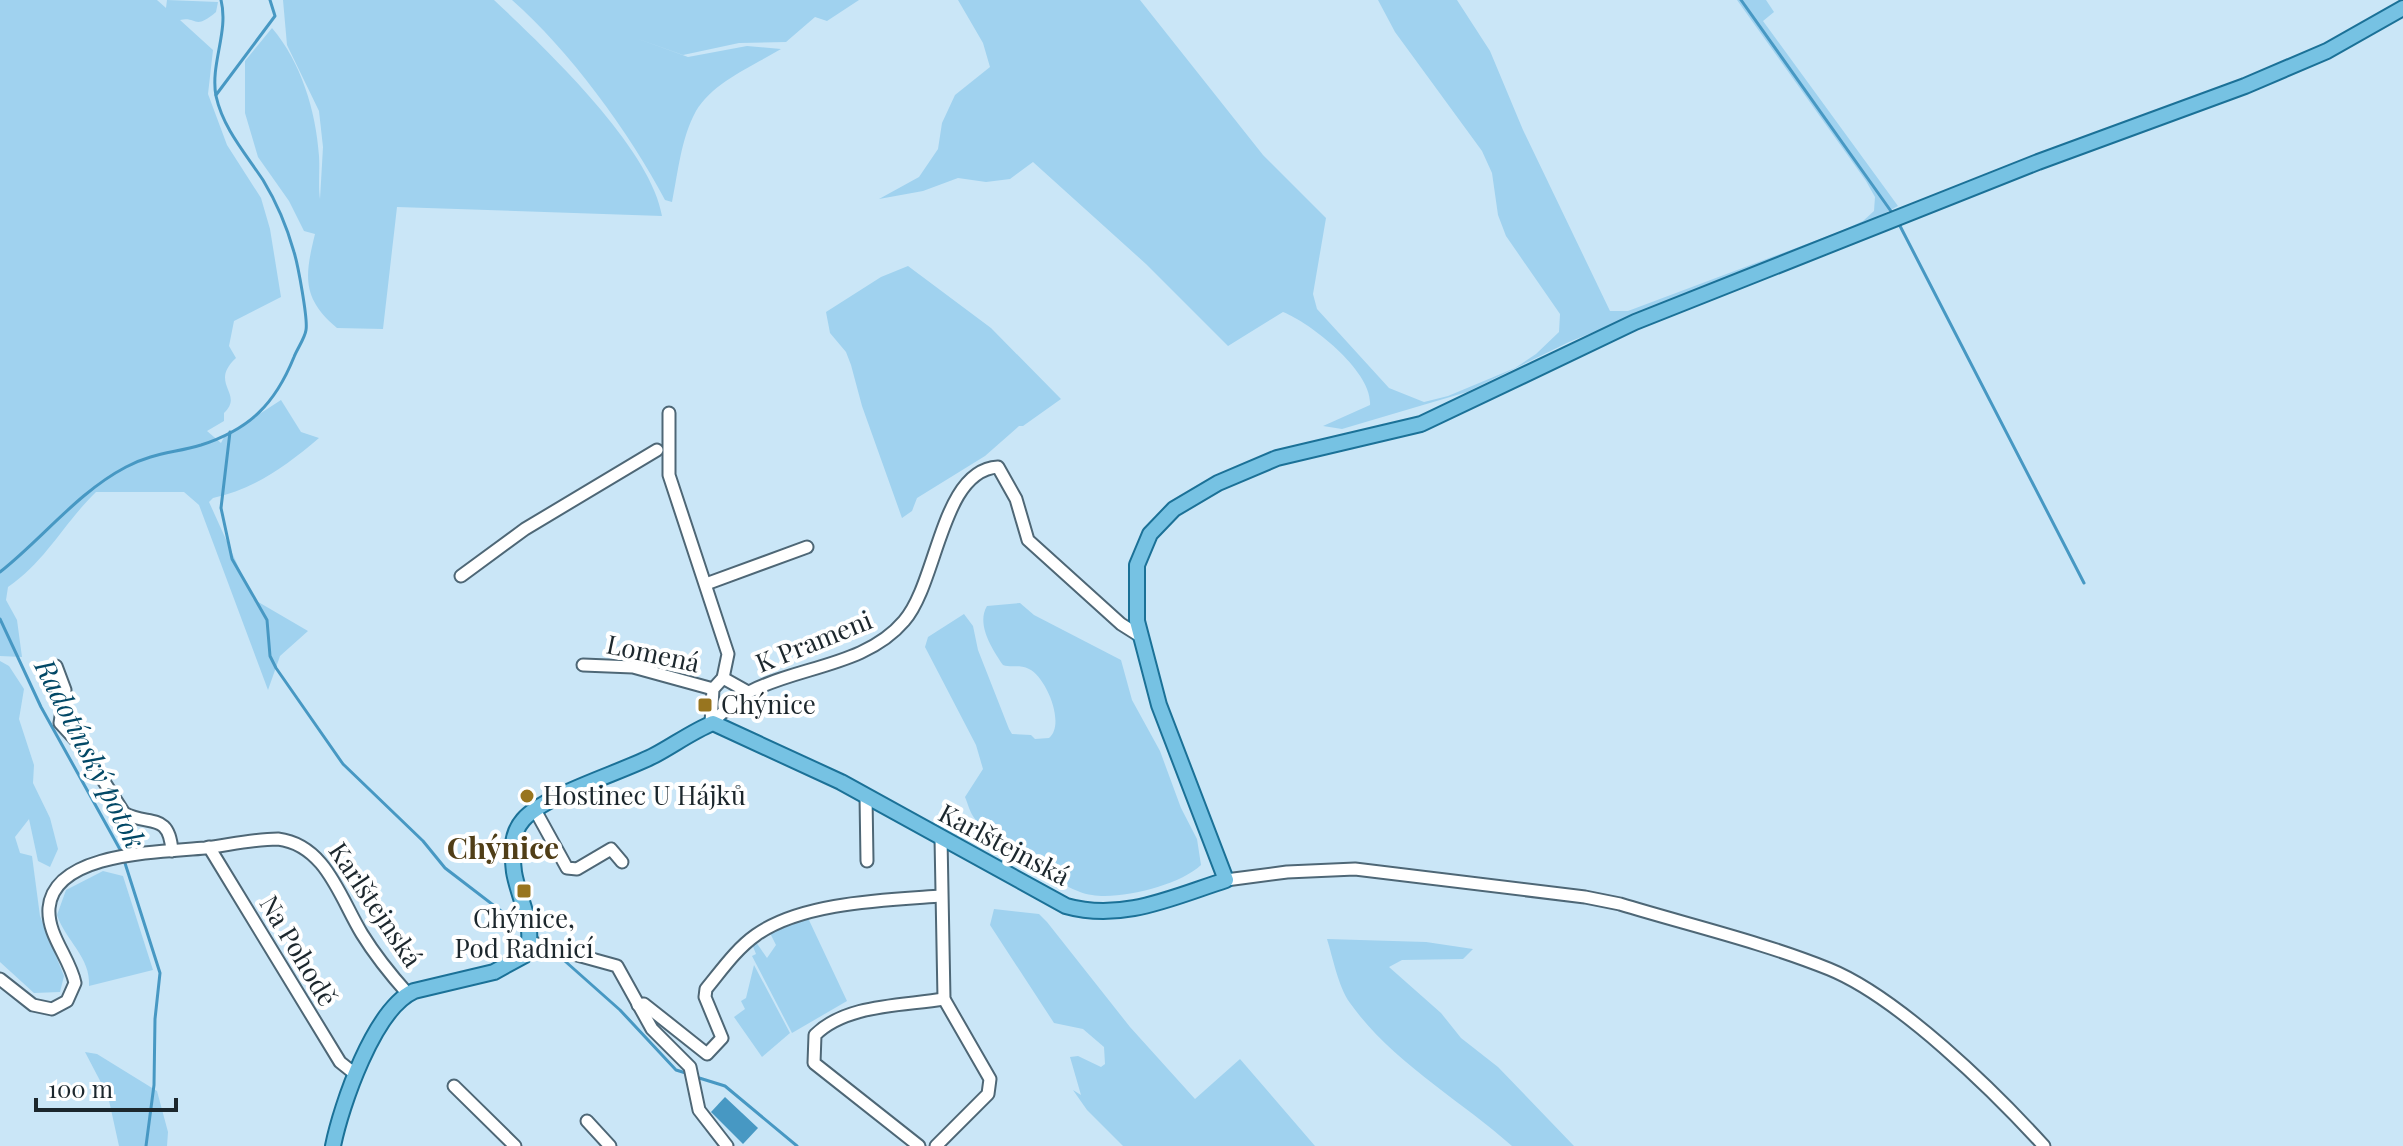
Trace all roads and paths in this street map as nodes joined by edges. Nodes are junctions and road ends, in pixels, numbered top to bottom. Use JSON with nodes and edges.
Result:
{"nodes":[{"id":1,"x":2403,"y":8,"type":"edge"},
{"id":2,"x":669,"y":413,"type":"dead end"},
{"id":3,"x":657,"y":450,"type":"dead end"},
{"id":4,"x":807,"y":547,"type":"dead end"},
{"id":5,"x":461,"y":576,"type":"dead end"},
{"id":6,"x":706,"y":584,"type":"junction"},
{"id":7,"x":1140,"y":636,"type":"junction"},
{"id":8,"x":583,"y":665,"type":"dead end"},
{"id":9,"x":56,"y":666,"type":"dead end"},
{"id":10,"x":723,"y":678,"type":"junction"},
{"id":11,"x":713,"y":689,"type":"junction"},
{"id":12,"x":748,"y":692,"type":"junction"},
{"id":13,"x":711,"y":723,"type":"junction"},
{"id":14,"x":866,"y":796,"type":"junction"},
{"id":15,"x":535,"y":810,"type":"junction"},
{"id":16,"x":941,"y":838,"type":"junction"},
{"id":17,"x":209,"y":847,"type":"junction"},
{"id":18,"x":172,"y":851,"type":"junction"},
{"id":19,"x":867,"y":861,"type":"dead end"},
{"id":20,"x":622,"y":862,"type":"dead end"},
{"id":21,"x":1226,"y":880,"type":"junction"},
{"id":22,"x":941,"y":896,"type":"junction"},
{"id":23,"x":530,"y":942,"type":"junction"},
{"id":24,"x":0,"y":979,"type":"edge"},
{"id":25,"x":408,"y":994,"type":"junction"},
{"id":26,"x":944,"y":999,"type":"junction"},
{"id":27,"x":638,"y":1005,"type":"junction"},
{"id":28,"x":355,"y":1074,"type":"junction"},
{"id":29,"x":454,"y":1086,"type":"dead end"},
{"id":30,"x":587,"y":1121,"type":"dead end"},
{"id":31,"x":333,"y":1146,"type":"edge"},
{"id":32,"x":515,"y":1146,"type":"edge"},
{"id":33,"x":610,"y":1146,"type":"edge"},
{"id":34,"x":727,"y":1146,"type":"edge"},
{"id":35,"x":919,"y":1146,"type":"edge"},
{"id":36,"x":936,"y":1146,"type":"edge"},
{"id":37,"x":2044,"y":1146,"type":"edge"}],
"edges":[{"from":1,"to":7,"type":"main road"},
{"from":2,"to":6,"type":"street"},
{"from":3,"to":5,"type":"street"},
{"from":4,"to":6,"type":"street"},
{"from":6,"to":10,"type":"street"},
{"from":7,"to":12,"type":"street","name":"K Prameni"},
{"from":7,"to":21,"type":"main road"},
{"from":8,"to":11,"type":"street","name":"Lomená"},
{"from":9,"to":18,"type":"street"},
{"from":10,"to":11,"type":"street"},
{"from":10,"to":12,"type":"street"},
{"from":11,"to":13,"type":"street"},
{"from":12,"to":13,"type":"street"},
{"from":13,"to":14,"type":"main road","name":"Karlštejnská"},
{"from":13,"to":15,"type":"main road"},
{"from":14,"to":16,"type":"main road","name":"Karlštejnská"},
{"from":14,"to":19,"type":"street"},
{"from":15,"to":20,"type":"street"},
{"from":15,"to":23,"type":"main road"},
{"from":16,"to":21,"type":"main road","name":"Karlštejnská"},
{"from":16,"to":22,"type":"street"},
{"from":17,"to":18,"type":"street","name":"Karlštejnská"},
{"from":17,"to":25,"type":"street","name":"Karlštejnská"},
{"from":17,"to":28,"type":"street","name":"Na Pohodě"},
{"from":18,"to":24,"type":"street","name":"Karlštejnská"},
{"from":21,"to":37,"type":"street"},
{"from":22,"to":26,"type":"street"},
{"from":22,"to":27,"type":"street"},
{"from":23,"to":25,"type":"main road","name":"Karlštejnská"},
{"from":23,"to":27,"type":"street"},
{"from":25,"to":28,"type":"main road"},
{"from":26,"to":35,"type":"street"},
{"from":26,"to":36,"type":"street"},
{"from":27,"to":34,"type":"street"},
{"from":28,"to":31,"type":"main road"},
{"from":29,"to":32,"type":"street"},
{"from":30,"to":33,"type":"street"}]}
